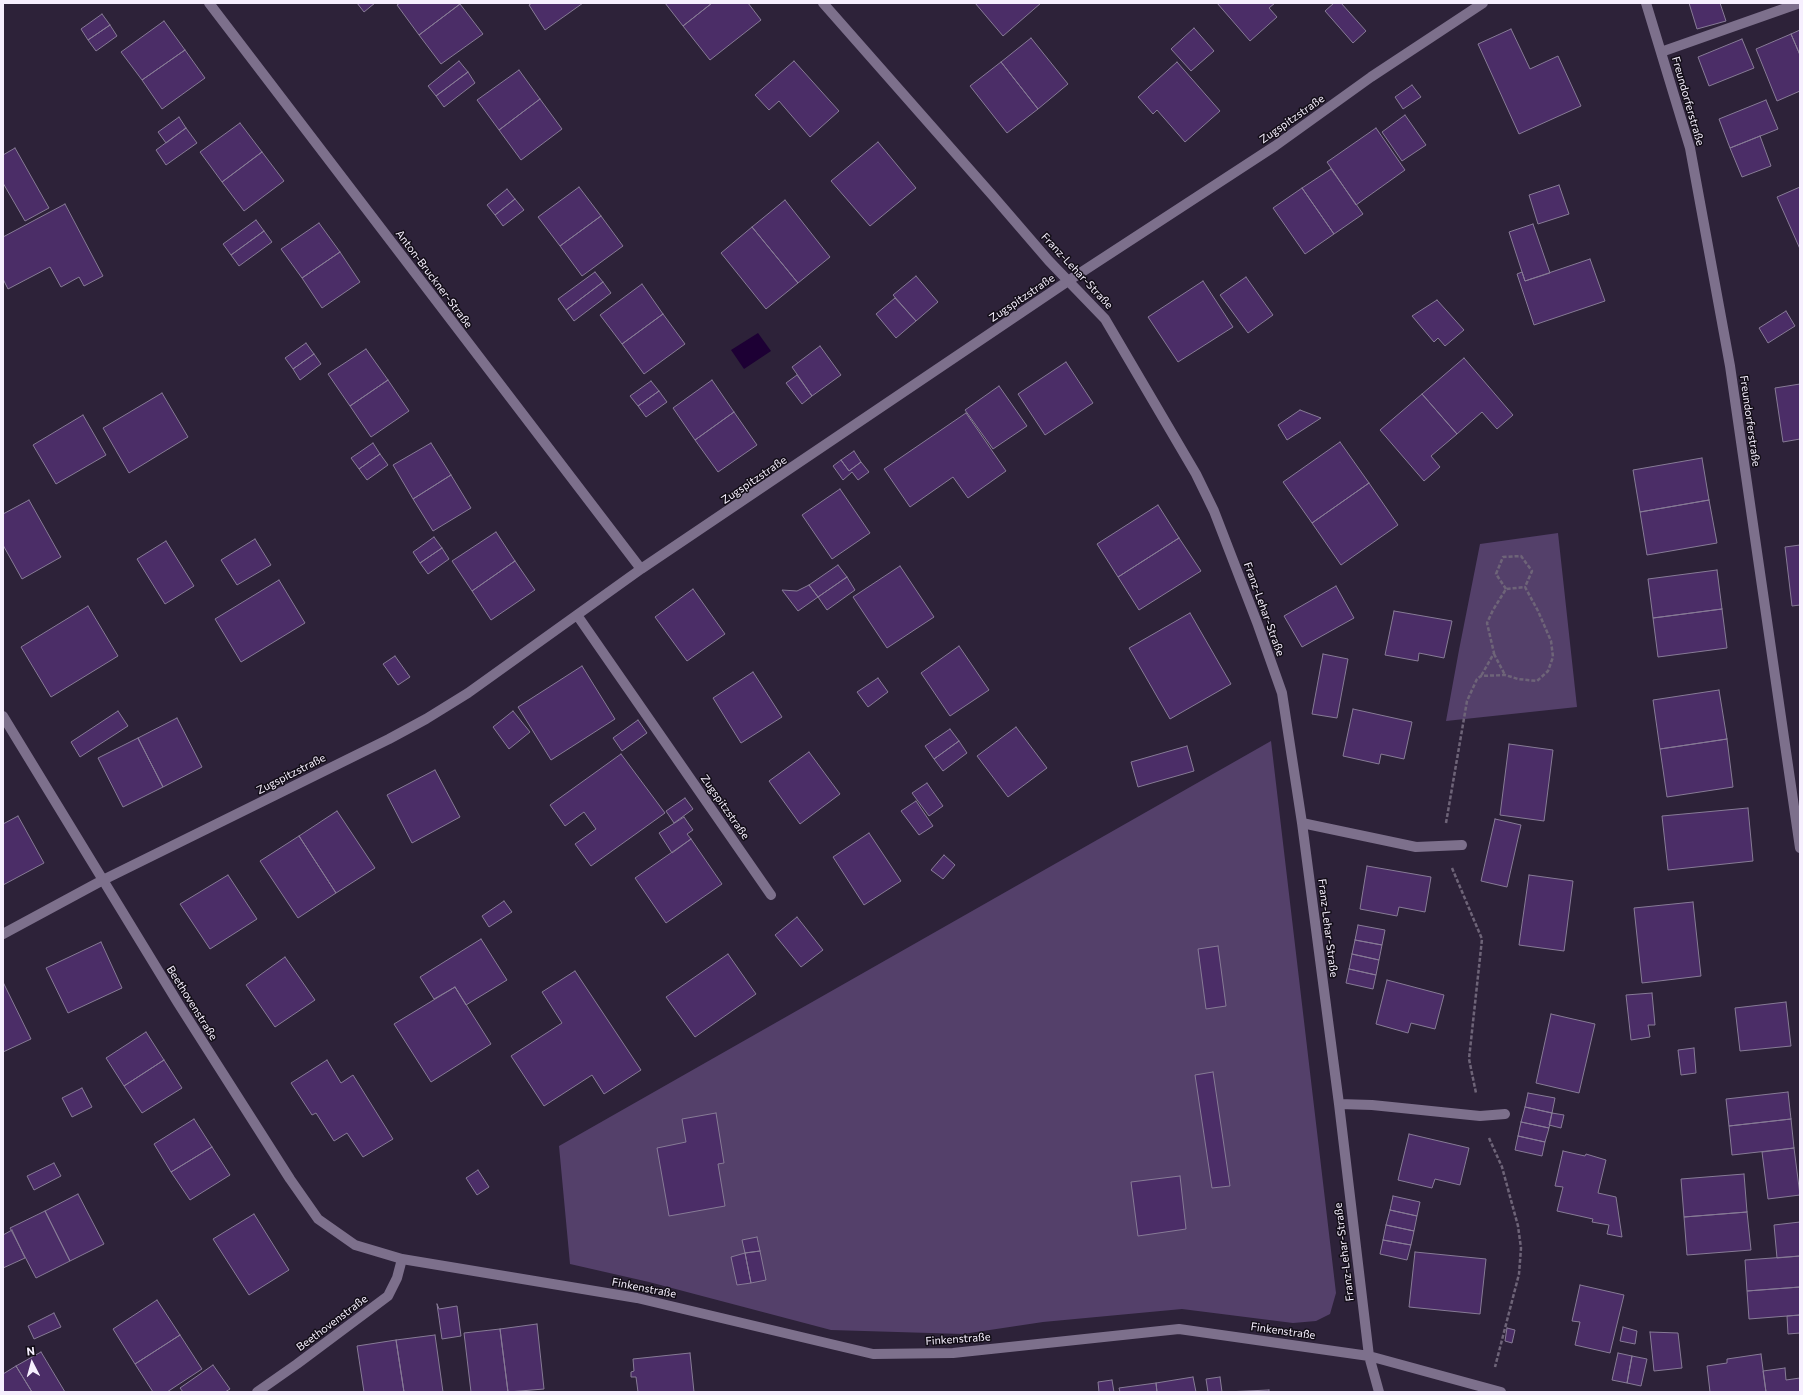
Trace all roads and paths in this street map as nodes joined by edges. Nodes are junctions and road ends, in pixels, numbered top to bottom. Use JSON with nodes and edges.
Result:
{"nodes":[{"id":1,"x":209,"y":3,"type":"edge"},
{"id":2,"x":823,"y":3,"type":"edge"},
{"id":3,"x":1483,"y":3,"type":"edge"},
{"id":4,"x":1646,"y":3,"type":"edge"},
{"id":5,"x":1800,"y":3,"type":"edge"},
{"id":6,"x":1661,"y":52,"type":"junction"},
{"id":7,"x":1068,"y":281,"type":"junction"},
{"id":8,"x":641,"y":570,"type":"junction"},
{"id":9,"x":1525,"y":587,"type":"junction"},
{"id":10,"x":1506,"y":589,"type":"junction"},
{"id":11,"x":577,"y":615,"type":"junction"},
{"id":12,"x":1494,"y":653,"type":"junction"},
{"id":13,"x":1505,"y":675,"type":"junction"},
{"id":14,"x":1481,"y":676,"type":"junction"},
{"id":15,"x":3,"y":716,"type":"edge"},
{"id":16,"x":1797,"y":796,"type":"edge"},
{"id":17,"x":1302,"y":823,"type":"junction"},
{"id":18,"x":1462,"y":845,"type":"dead end"},
{"id":19,"x":1442,"y":846,"type":"junction"},
{"id":20,"x":1800,"y":848,"type":"edge"},
{"id":21,"x":103,"y":880,"type":"junction"},
{"id":22,"x":771,"y":895,"type":"dead end"},
{"id":23,"x":3,"y":934,"type":"edge"},
{"id":24,"x":1474,"y":1087,"type":"dead end"},
{"id":25,"x":1339,"y":1104,"type":"junction"},
{"id":26,"x":1505,"y":1114,"type":"dead end"},
{"id":27,"x":1497,"y":1156,"type":"dead end"},
{"id":28,"x":402,"y":1259,"type":"junction"},
{"id":29,"x":555,"y":1284,"type":"joint"},
{"id":30,"x":1369,"y":1356,"type":"junction"},
{"id":31,"x":1489,"y":1389,"type":"junction"},
{"id":32,"x":257,"y":1392,"type":"edge"},
{"id":33,"x":1379,"y":1392,"type":"edge"},
{"id":34,"x":1501,"y":1392,"type":"edge"}],
"edges":[{"from":1,"to":8,"type":"street","name":"Anton-Bruckner-Straße"},
{"from":2,"to":7,"type":"street","name":"Franz-Lehar-Straße"},
{"from":3,"to":7,"type":"street","name":"Zugspitzstraße"},
{"from":4,"to":6,"type":"street","name":"Freundorferstraße"},
{"from":5,"to":6,"type":"street"},
{"from":6,"to":16,"type":"street","name":"Freundorferstraße"},
{"from":7,"to":8,"type":"street","name":"Zugspitzstraße"},
{"from":7,"to":17,"type":"street","name":"Franz-Lehar-Straße"},
{"from":8,"to":11,"type":"street","name":"Zugspitzstraße"},
{"from":9,"to":10,"type":"path"},
{"from":9,"to":10,"type":"path"},
{"from":9,"to":13,"type":"path"},
{"from":10,"to":12,"type":"path"},
{"from":11,"to":21,"type":"street","name":"Zugspitzstraße"},
{"from":11,"to":22,"type":"street","name":"Zugspitzstraße"},
{"from":12,"to":13,"type":"path"},
{"from":12,"to":14,"type":"path"},
{"from":13,"to":14,"type":"path"},
{"from":14,"to":19,"type":"path"},
{"from":15,"to":21,"type":"street","name":"Beethovenstraße"},
{"from":16,"to":20,"type":"street","name":"Freundorferstraße"},
{"from":17,"to":19,"type":"street"},
{"from":17,"to":25,"type":"street","name":"Franz-Lehar-Straße"},
{"from":18,"to":19,"type":"street"},
{"from":19,"to":24,"type":"path"},
{"from":21,"to":23,"type":"street","name":"Zugspitzstraße"},
{"from":21,"to":28,"type":"street","name":"Beethovenstraße"},
{"from":25,"to":26,"type":"street"},
{"from":25,"to":30,"type":"street","name":"Franz-Lehar-Straße"},
{"from":27,"to":31,"type":"path"},
{"from":28,"to":29,"type":"street","name":"Beethovenstraße"},
{"from":28,"to":32,"type":"street","name":"Beethovenstraße"},
{"from":29,"to":30,"type":"street","name":"Finkenstraße"},
{"from":30,"to":31,"type":"street","name":"Finkenstraße"},
{"from":30,"to":33,"type":"street"},
{"from":31,"to":34,"type":"street","name":"Finkenstraße"}]}
